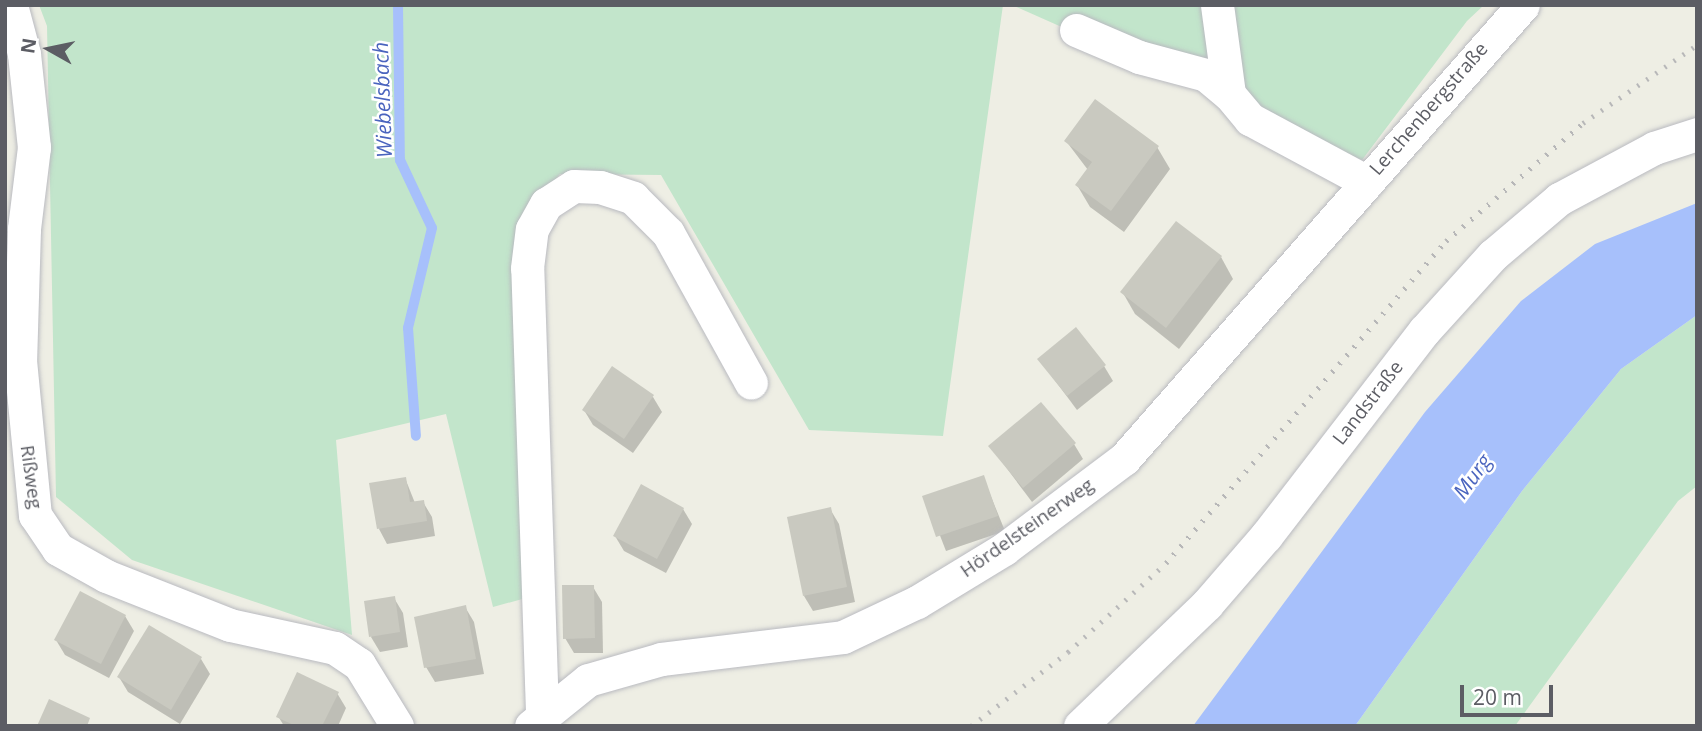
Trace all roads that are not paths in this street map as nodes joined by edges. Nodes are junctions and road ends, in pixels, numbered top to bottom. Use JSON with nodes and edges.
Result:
{"nodes":[{"id":1,"x":12,"y":5,"type":"edge"},
{"id":2,"x":1217,"y":5,"type":"edge"},
{"id":3,"x":1523,"y":5,"type":"edge"},
{"id":4,"x":1076,"y":30,"type":"dead end"},
{"id":5,"x":1229,"y":94,"type":"junction"},
{"id":6,"x":1697,"y":134,"type":"edge"},
{"id":7,"x":1367,"y":182,"type":"junction"},
{"id":8,"x":751,"y":383,"type":"dead end"},
{"id":9,"x":537,"y":719,"type":"edge"},
{"id":10,"x":397,"y":726,"type":"edge"},
{"id":11,"x":1080,"y":726,"type":"edge"}],
"edges":[{"from":1,"to":10,"type":"street","name":"Rißweg"},
{"from":2,"to":5,"type":"street"},
{"from":3,"to":7,"type":"street","name":"Lerchenbergstraße"},
{"from":4,"to":5,"type":"street","name":"Lerchenbergstraße"},
{"from":5,"to":7,"type":"street","name":"Lerchenbergstraße"},
{"from":6,"to":11,"type":"street","name":"Landstraße"},
{"from":7,"to":9,"type":"street","name":"Hördelsteinerweg"},
{"from":8,"to":9,"type":"street","name":"Hördelsteinerweg"}]}
